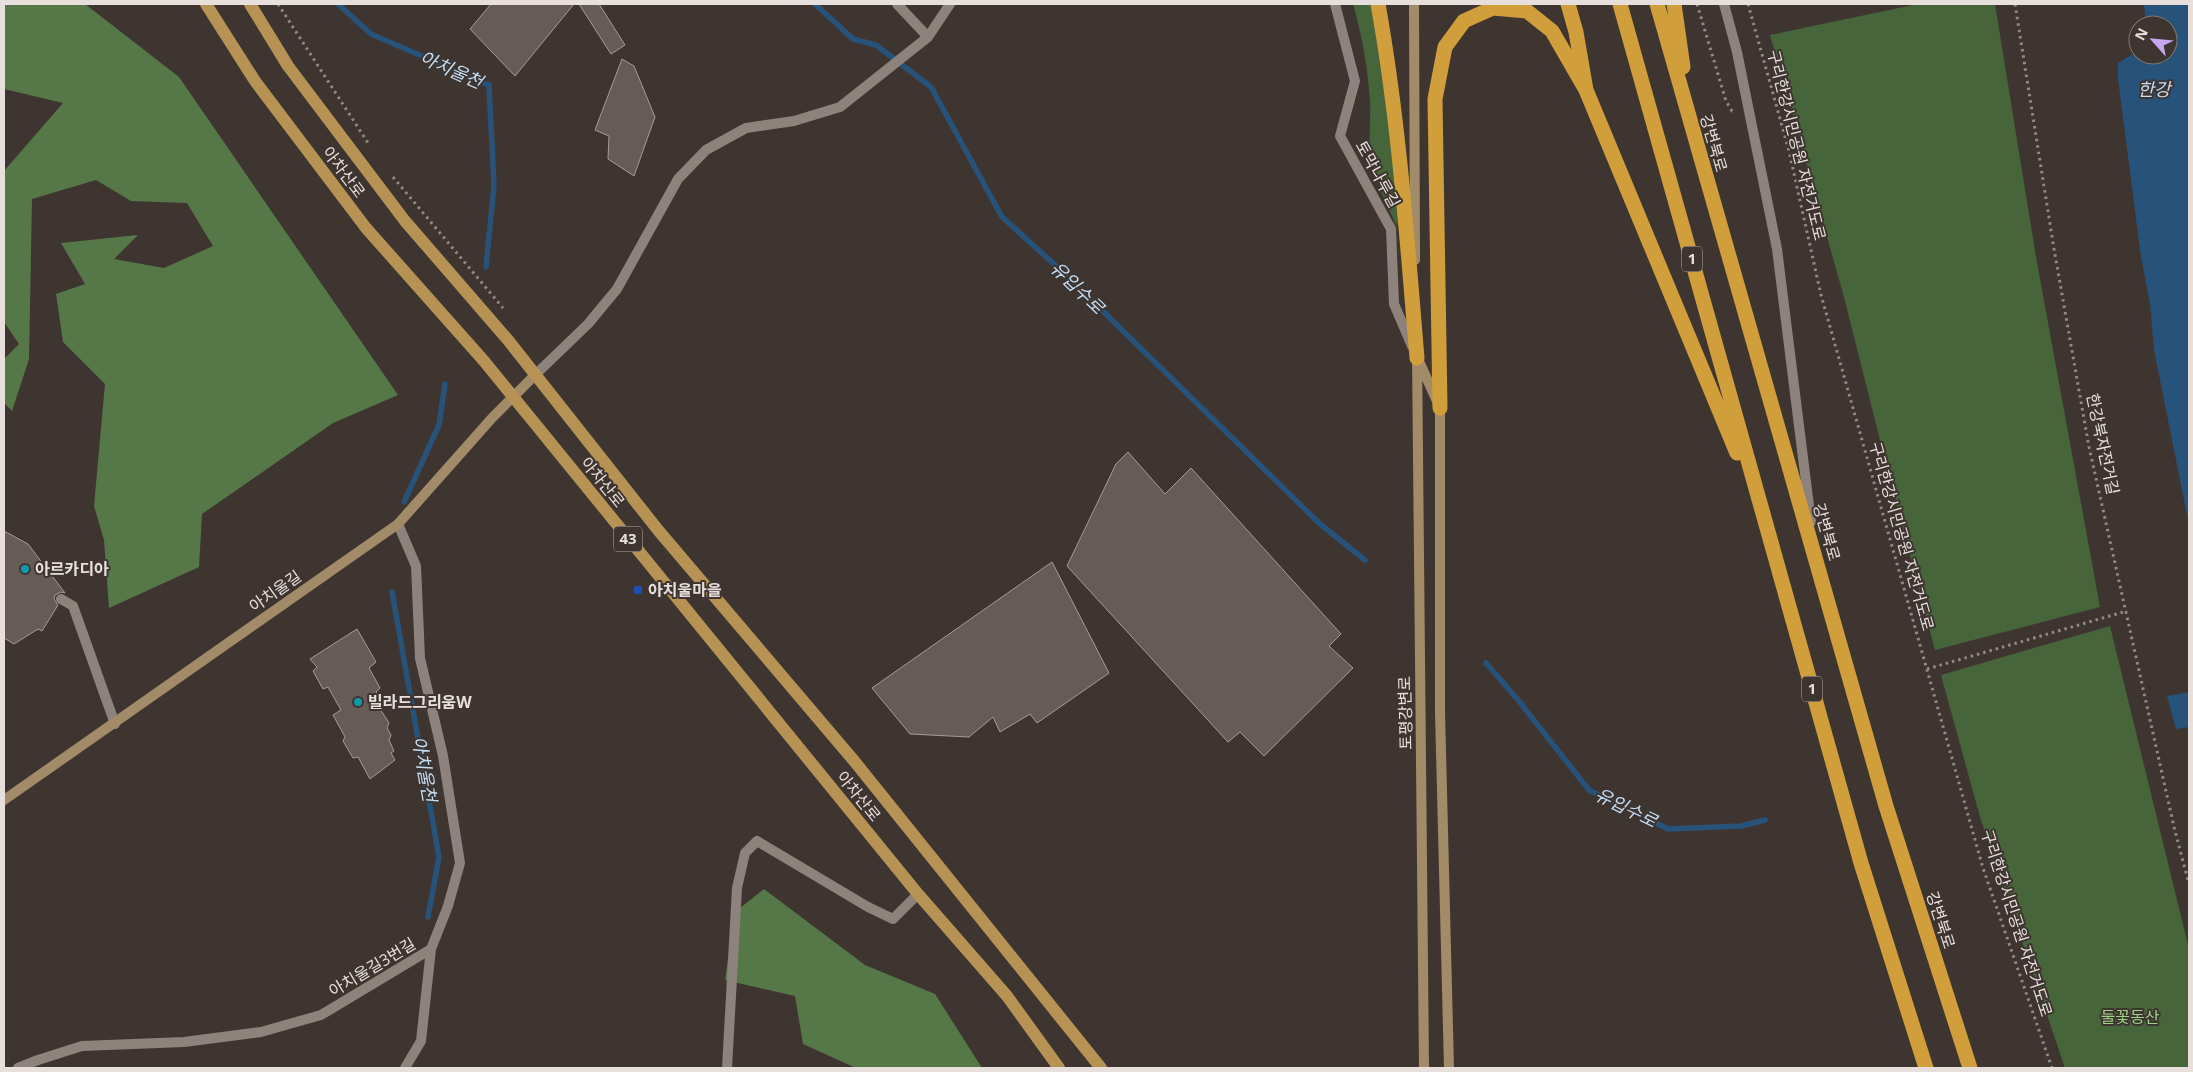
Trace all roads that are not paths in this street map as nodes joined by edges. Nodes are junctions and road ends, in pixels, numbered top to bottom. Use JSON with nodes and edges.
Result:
{"nodes":[{"id":1,"x":206,"y":4,"type":"edge"},
{"id":2,"x":250,"y":4,"type":"edge"},
{"id":3,"x":897,"y":4,"type":"edge"},
{"id":4,"x":950,"y":4,"type":"edge"},
{"id":5,"x":1335,"y":4,"type":"edge"},
{"id":6,"x":1378,"y":4,"type":"edge"},
{"id":7,"x":1414,"y":4,"type":"edge"},
{"id":8,"x":1561,"y":4,"type":"edge"},
{"id":9,"x":1568,"y":4,"type":"edge"},
{"id":10,"x":1620,"y":4,"type":"edge"},
{"id":11,"x":1657,"y":4,"type":"edge"},
{"id":12,"x":1674,"y":4,"type":"edge"},
{"id":13,"x":1724,"y":4,"type":"edge"},
{"id":14,"x":1576,"y":32,"type":"junction"},
{"id":15,"x":926,"y":39,"type":"junction"},
{"id":16,"x":1586,"y":90,"type":"junction"},
{"id":17,"x":1692,"y":128,"type":"junction"},
{"id":18,"x":1417,"y":358,"type":"junction"},
{"id":19,"x":535,"y":375,"type":"junction"},
{"id":20,"x":514,"y":398,"type":"junction"},
{"id":21,"x":1440,"y":408,"type":"junction"},
{"id":22,"x":1762,"y":514,"type":"junction"},
{"id":23,"x":398,"y":524,"type":"junction"},
{"id":24,"x":1813,"y":545,"type":"junction"},
{"id":25,"x":61,"y":599,"type":"dead end"},
{"id":26,"x":115,"y":724,"type":"junction"},
{"id":27,"x":6,"y":796,"type":"edge"},
{"id":28,"x":918,"y":894,"type":"junction"},
{"id":29,"x":431,"y":949,"type":"junction"},
{"id":30,"x":18,"y":1068,"type":"edge"},
{"id":31,"x":405,"y":1068,"type":"edge"},
{"id":32,"x":727,"y":1068,"type":"edge"},
{"id":33,"x":1058,"y":1068,"type":"edge"},
{"id":34,"x":1101,"y":1068,"type":"edge"},
{"id":35,"x":1424,"y":1068,"type":"edge"},
{"id":36,"x":1449,"y":1068,"type":"edge"},
{"id":37,"x":1926,"y":1068,"type":"edge"},
{"id":38,"x":1970,"y":1068,"type":"edge"}],
"edges":[{"from":1,"to":20,"type":"main road","name":"아차산로","number":"43"},
{"from":2,"to":19,"type":"main road","name":"아차산로","number":"43"},
{"from":3,"to":15,"type":"street"},
{"from":4,"to":15,"type":"street"},
{"from":5,"to":18,"type":"street","name":"토막나루길"},
{"from":6,"to":18,"type":"highway"},
{"from":7,"to":18,"type":"street","name":"토평강변로"},
{"from":8,"to":14,"type":"highway"},
{"from":9,"to":14,"type":"highway"},
{"from":10,"to":22,"type":"highway","number":"1"},
{"from":11,"to":17,"type":"highway","name":"강변북로","number":"1"},
{"from":12,"to":17,"type":"highway"},
{"from":13,"to":24,"type":"street"},
{"from":14,"to":16,"type":"highway"},
{"from":15,"to":19,"type":"street"},
{"from":16,"to":21,"type":"highway"},
{"from":16,"to":22,"type":"highway"},
{"from":17,"to":24,"type":"highway","name":"강변북로","number":"1"},
{"from":18,"to":21,"type":"street"},
{"from":18,"to":35,"type":"street","name":"토평강변로"},
{"from":19,"to":20,"type":"street","name":"아치울길"},
{"from":19,"to":34,"type":"main road","name":"아차산로","number":"43"},
{"from":20,"to":23,"type":"street","name":"아치울길"},
{"from":20,"to":28,"type":"main road","name":"아차산로","number":"43"},
{"from":21,"to":36,"type":"street"},
{"from":22,"to":37,"type":"highway","number":"1"},
{"from":23,"to":26,"type":"street","name":"아치울길"},
{"from":23,"to":29,"type":"street","name":"아치울길3번길"},
{"from":24,"to":38,"type":"highway","name":"강변북로","number":"1"},
{"from":25,"to":26,"type":"street"},
{"from":26,"to":27,"type":"street","name":"아치울길"},
{"from":28,"to":32,"type":"street"},
{"from":28,"to":33,"type":"main road","name":"아차산로","number":"43"},
{"from":29,"to":30,"type":"street","name":"아치울길3번길"},
{"from":29,"to":31,"type":"street"}]}
